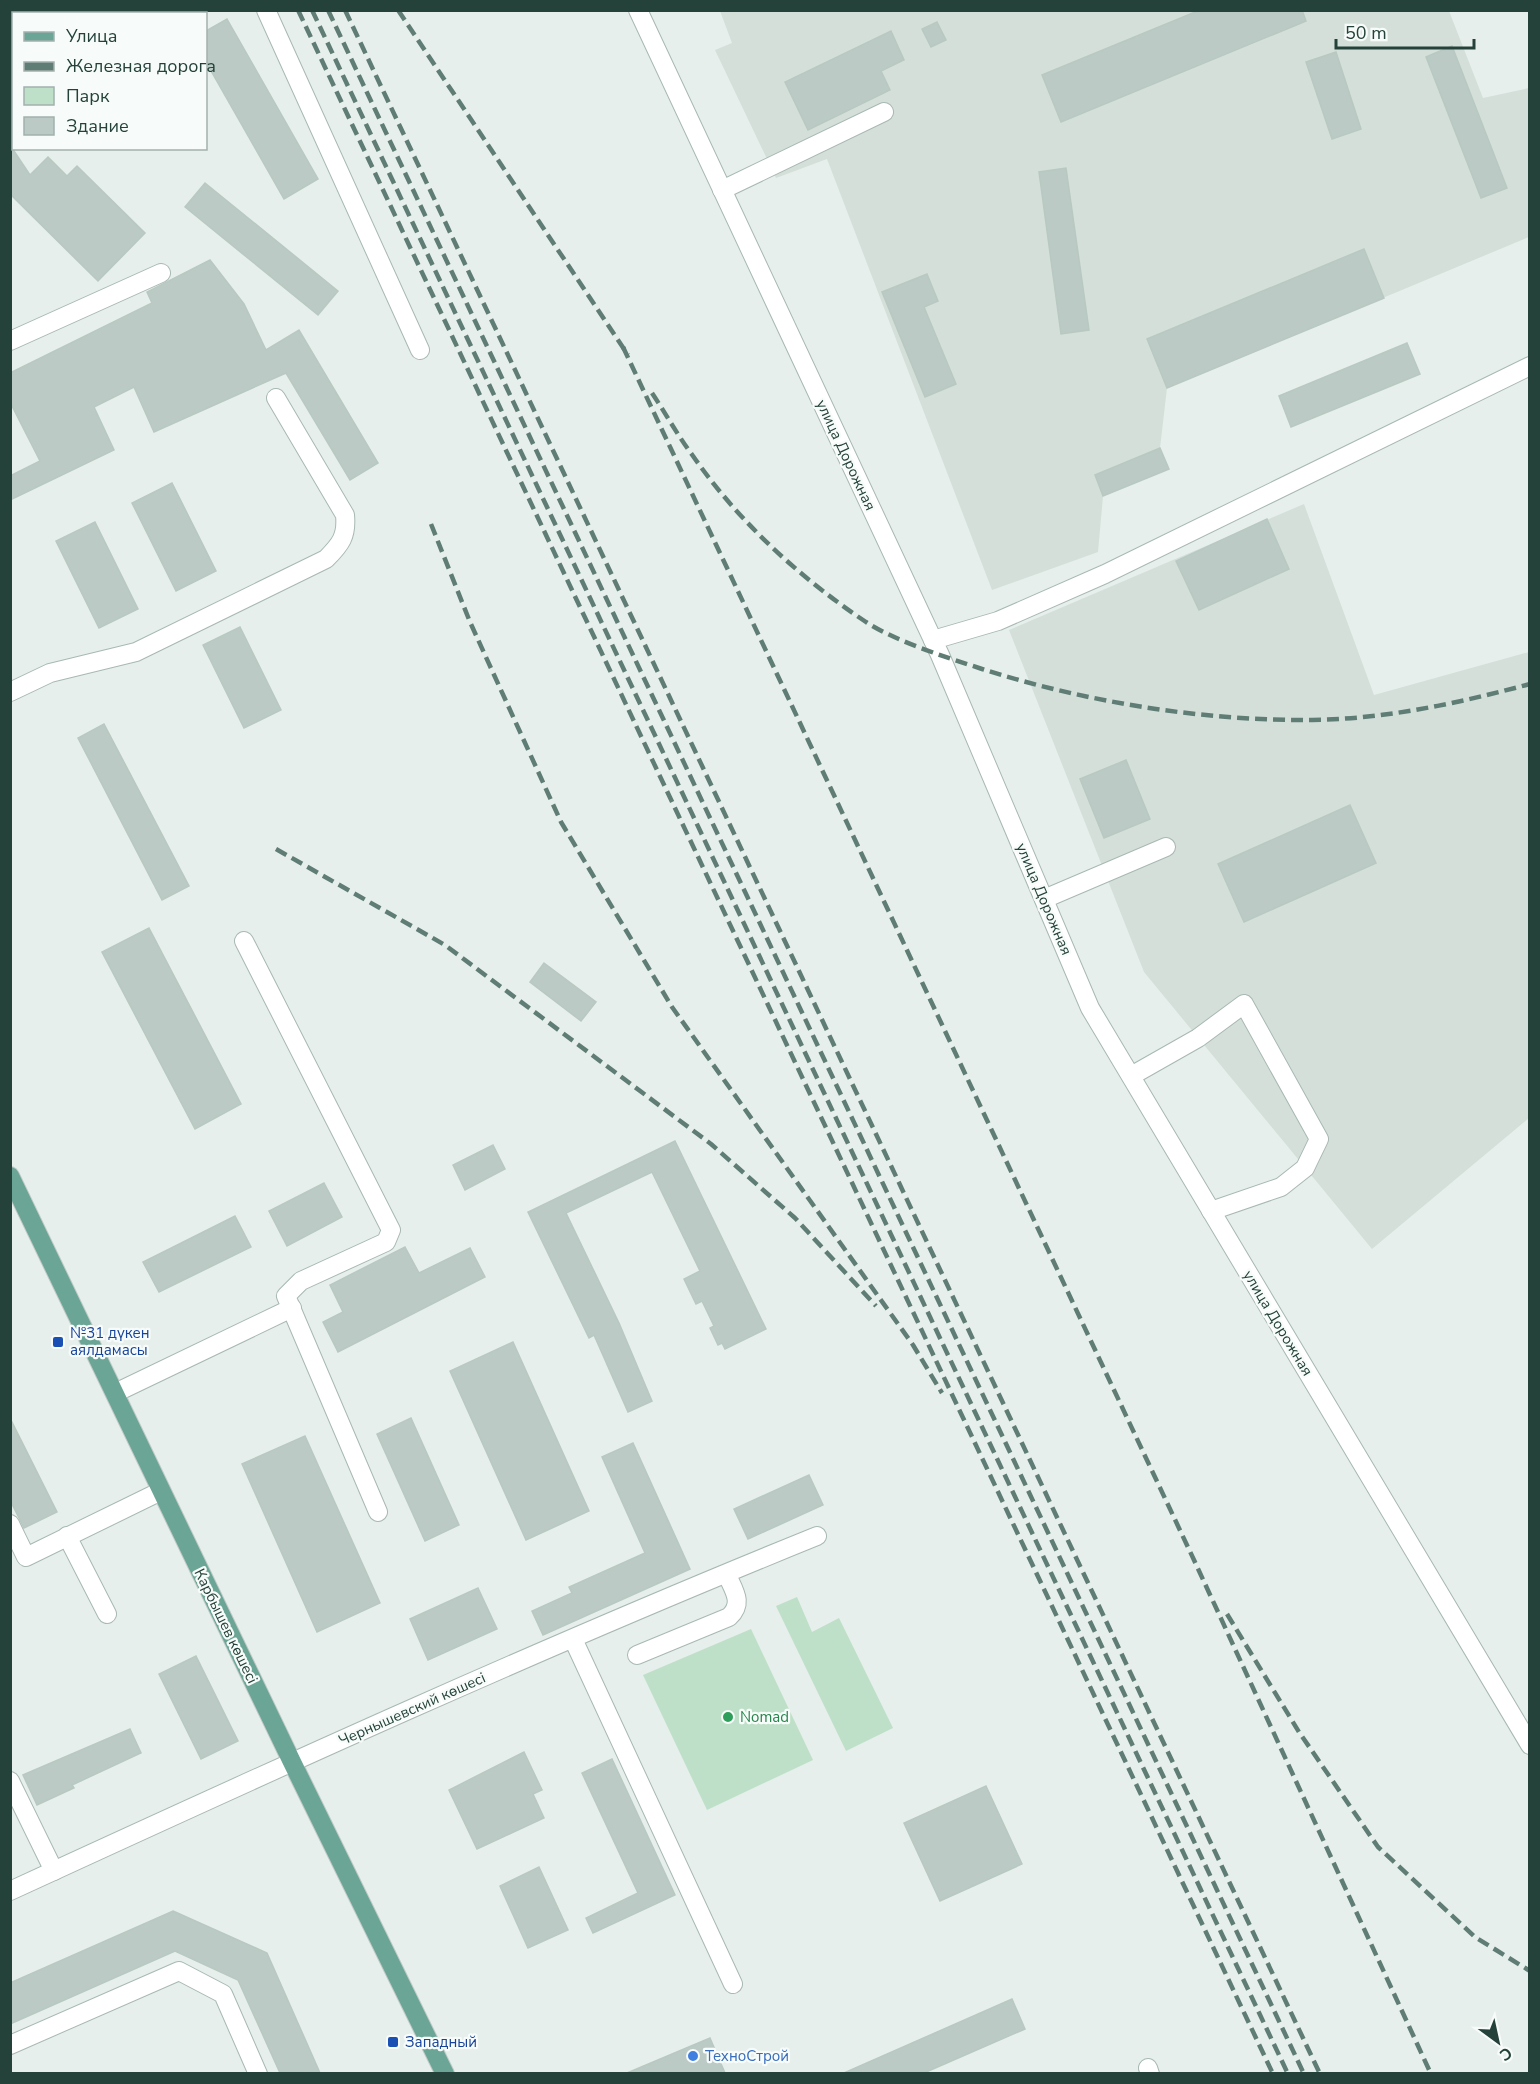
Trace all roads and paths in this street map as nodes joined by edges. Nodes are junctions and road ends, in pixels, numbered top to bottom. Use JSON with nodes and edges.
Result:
{"nodes":[{"id":1,"x":266,"y":10,"type":"edge"},
{"id":2,"x":638,"y":10,"type":"edge"},
{"id":3,"x":884,"y":112,"type":"dead end"},
{"id":4,"x":722,"y":189,"type":"junction"},
{"id":5,"x":161,"y":273,"type":"dead end"},
{"id":6,"x":10,"y":341,"type":"edge"},
{"id":7,"x":420,"y":350,"type":"dead end"},
{"id":8,"x":1530,"y":366,"type":"edge"},
{"id":9,"x":276,"y":398,"type":"dead end"},
{"id":10,"x":933,"y":640,"type":"junction"},
{"id":11,"x":10,"y":692,"type":"edge"},
{"id":12,"x":1166,"y":847,"type":"dead end"},
{"id":13,"x":1044,"y":899,"type":"junction"},
{"id":14,"x":244,"y":941,"type":"dead end"},
{"id":15,"x":1131,"y":1076,"type":"junction"},
{"id":16,"x":10,"y":1176,"type":"edge"},
{"id":17,"x":1211,"y":1211,"type":"junction"},
{"id":18,"x":291,"y":1308,"type":"junction"},
{"id":19,"x":114,"y":1393,"type":"junction"},
{"id":20,"x":161,"y":1491,"type":"junction"},
{"id":21,"x":378,"y":1512,"type":"dead end"},
{"id":22,"x":10,"y":1524,"type":"edge"},
{"id":23,"x":67,"y":1536,"type":"junction"},
{"id":24,"x":817,"y":1536,"type":"dead end"},
{"id":25,"x":727,"y":1575,"type":"junction"},
{"id":26,"x":107,"y":1614,"type":"dead end"},
{"id":27,"x":573,"y":1639,"type":"junction"},
{"id":28,"x":638,"y":1655,"type":"dead end"},
{"id":29,"x":1530,"y":1745,"type":"edge"},
{"id":30,"x":292,"y":1762,"type":"junction"},
{"id":31,"x":10,"y":1781,"type":"edge"},
{"id":32,"x":54,"y":1871,"type":"junction"},
{"id":33,"x":10,"y":1891,"type":"edge"},
{"id":34,"x":733,"y":1984,"type":"dead end"},
{"id":35,"x":10,"y":2045,"type":"edge"},
{"id":36,"x":258,"y":2073,"type":"edge"},
{"id":37,"x":445,"y":2073,"type":"edge"}],
"edges":[{"from":1,"to":7,"type":"street"},
{"from":2,"to":4,"type":"street","name":"улица Дорожная"},
{"from":3,"to":4,"type":"street"},
{"from":4,"to":10,"type":"street","name":"улица Дорожная"},
{"from":5,"to":6,"type":"street"},
{"from":8,"to":10,"type":"street"},
{"from":9,"to":11,"type":"street"},
{"from":10,"to":13,"type":"street","name":"улица Дорожная"},
{"from":12,"to":13,"type":"street"},
{"from":13,"to":15,"type":"street","name":"улица Дорожная"},
{"from":14,"to":18,"type":"street"},
{"from":15,"to":17,"type":"street","name":"улица Дорожная"},
{"from":15,"to":17,"type":"street"},
{"from":16,"to":19,"type":"main road","name":"Карбышев көшесі"},
{"from":17,"to":29,"type":"street","name":"улица Дорожная"},
{"from":18,"to":19,"type":"street"},
{"from":18,"to":21,"type":"street"},
{"from":19,"to":20,"type":"main road","name":"Карбышев көшесі"},
{"from":20,"to":23,"type":"street"},
{"from":20,"to":30,"type":"main road","name":"Карбышев көшесі"},
{"from":22,"to":23,"type":"street"},
{"from":23,"to":26,"type":"street"},
{"from":24,"to":25,"type":"street","name":"Чернышевский көшесі"},
{"from":25,"to":27,"type":"street","name":"Чернышевский көшесі"},
{"from":25,"to":28,"type":"street"},
{"from":27,"to":30,"type":"street","name":"Чернышевский көшесі"},
{"from":27,"to":34,"type":"street"},
{"from":30,"to":32,"type":"street","name":"Чернышевский көшесі"},
{"from":30,"to":37,"type":"main road","name":"Карбышев көшесі"},
{"from":31,"to":32,"type":"street"},
{"from":32,"to":33,"type":"street","name":"Чернышевский көшесі"},
{"from":35,"to":36,"type":"street"}]}
